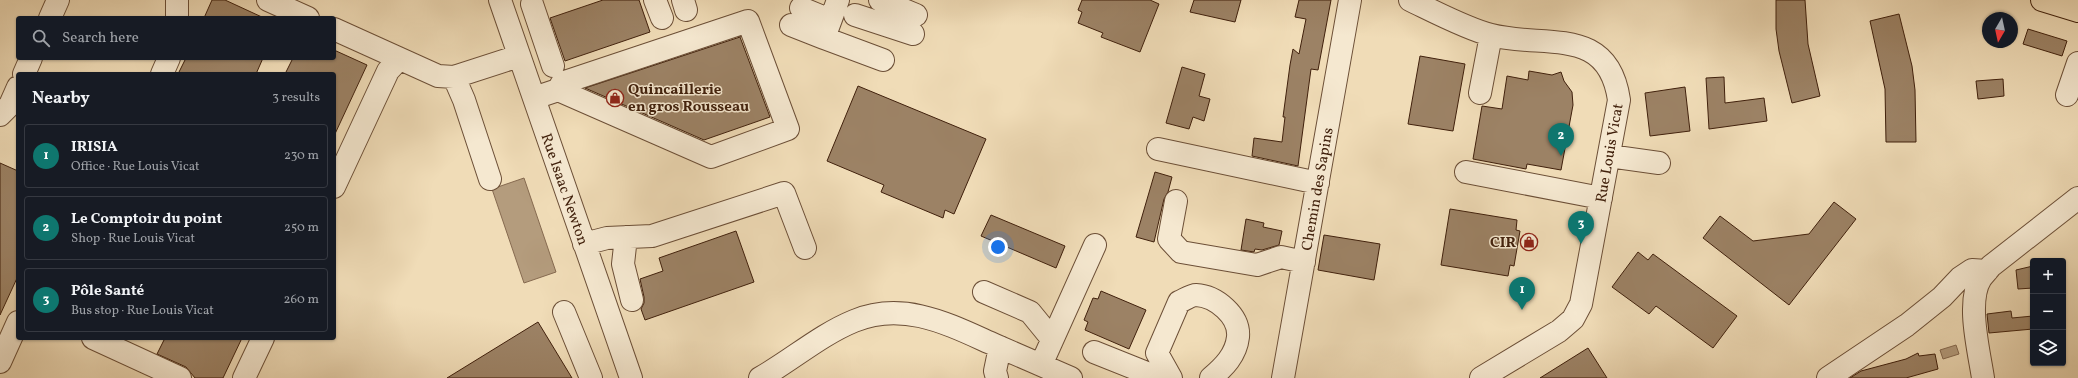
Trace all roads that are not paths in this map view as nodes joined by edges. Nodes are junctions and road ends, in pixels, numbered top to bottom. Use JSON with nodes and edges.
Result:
{"nodes":[{"id":1,"x":58,"y":0,"type":"edge"},
{"id":2,"x":177,"y":0,"type":"edge"},
{"id":3,"x":268,"y":0,"type":"edge"},
{"id":4,"x":838,"y":0,"type":"edge"},
{"id":5,"x":880,"y":0,"type":"edge"},
{"id":6,"x":1350,"y":0,"type":"edge"},
{"id":7,"x":1410,"y":0,"type":"edge"},
{"id":8,"x":2042,"y":0,"type":"edge"},
{"id":9,"x":539,"y":1,"type":"edge"},
{"id":10,"x":502,"y":7,"type":"edge"},
{"id":11,"x":857,"y":7,"type":"edge"},
{"id":12,"x":2078,"y":11,"type":"edge"},
{"id":13,"x":51,"y":16,"type":"edge"},
{"id":14,"x":176,"y":16,"type":"edge"},
{"id":15,"x":304,"y":16,"type":"edge"},
{"id":16,"x":796,"y":17,"type":"dead end"},
{"id":17,"x":336,"y":30,"type":"edge"},
{"id":18,"x":833,"y":34,"type":"junction"},
{"id":19,"x":1491,"y":35,"type":"junction"},
{"id":20,"x":519,"y":56,"type":"junction"},
{"id":21,"x":399,"y":58,"type":"junction"},
{"id":22,"x":30,"y":60,"type":"edge"},
{"id":23,"x":168,"y":60,"type":"edge"},
{"id":24,"x":882,"y":60,"type":"dead end"},
{"id":25,"x":2078,"y":63,"type":"edge"},
{"id":26,"x":553,"y":66,"type":"dead end"},
{"id":27,"x":25,"y":72,"type":"edge"},
{"id":28,"x":163,"y":72,"type":"edge"},
{"id":29,"x":454,"y":77,"type":"junction"},
{"id":30,"x":558,"y":90,"type":"junction"},
{"id":31,"x":16,"y":92,"type":"edge"},
{"id":32,"x":1480,"y":93,"type":"dead end"},
{"id":33,"x":2067,"y":95,"type":"dead end"},
{"id":34,"x":534,"y":98,"type":"junction"},
{"id":35,"x":0,"y":115,"type":"edge"},
{"id":36,"x":1158,"y":149,"type":"dead end"},
{"id":37,"x":1609,"y":156,"type":"junction"},
{"id":38,"x":1659,"y":163,"type":"dead end"},
{"id":39,"x":1466,"y":172,"type":"dead end"},
{"id":40,"x":490,"y":179,"type":"dead end"},
{"id":41,"x":336,"y":183,"type":"edge"},
{"id":42,"x":1318,"y":183,"type":"junction"},
{"id":43,"x":1601,"y":198,"type":"junction"},
{"id":44,"x":2078,"y":198,"type":"edge"},
{"id":45,"x":1176,"y":201,"type":"dead end"},
{"id":46,"x":626,"y":237,"type":"junction"},
{"id":47,"x":584,"y":244,"type":"junction"},
{"id":48,"x":1095,"y":245,"type":"dead end"},
{"id":49,"x":804,"y":248,"type":"dead end"},
{"id":50,"x":1304,"y":262,"type":"junction"},
{"id":51,"x":1987,"y":271,"type":"junction"},
{"id":52,"x":984,"y":292,"type":"dead end"},
{"id":53,"x":1975,"y":293,"type":"junction"},
{"id":54,"x":1942,"y":297,"type":"junction"},
{"id":55,"x":632,"y":300,"type":"dead end"},
{"id":56,"x":564,"y":312,"type":"dead end"},
{"id":57,"x":16,"y":326,"type":"edge"},
{"id":58,"x":1052,"y":339,"type":"junction"},
{"id":59,"x":97,"y":340,"type":"edge"},
{"id":60,"x":262,"y":340,"type":"edge"},
{"id":61,"x":1000,"y":348,"type":"junction"},
{"id":62,"x":1094,"y":352,"type":"dead end"},
{"id":63,"x":0,"y":362,"type":"edge"},
{"id":64,"x":1041,"y":365,"type":"junction"},
{"id":65,"x":180,"y":378,"type":"edge"},
{"id":66,"x":244,"y":378,"type":"edge"},
{"id":67,"x":591,"y":378,"type":"edge"},
{"id":68,"x":631,"y":378,"type":"edge"},
{"id":69,"x":763,"y":378,"type":"edge"},
{"id":70,"x":997,"y":378,"type":"edge"},
{"id":71,"x":1071,"y":378,"type":"edge"},
{"id":72,"x":1159,"y":378,"type":"edge"},
{"id":73,"x":1171,"y":378,"type":"edge"},
{"id":74,"x":1211,"y":378,"type":"edge"},
{"id":75,"x":1283,"y":378,"type":"edge"},
{"id":76,"x":1482,"y":378,"type":"edge"},
{"id":77,"x":1828,"y":378,"type":"edge"},
{"id":78,"x":1983,"y":378,"type":"edge"}],
"edges":[{"from":1,"to":13,"type":"street"},
{"from":2,"to":14,"type":"street"},
{"from":3,"to":15,"type":"street"},
{"from":4,"to":18,"type":"street"},
{"from":5,"to":11,"type":"street"},
{"from":6,"to":42,"type":"street","name":"Chemin des Sapins"},
{"from":7,"to":19,"type":"street","name":"Rue Louis Vicat"},
{"from":8,"to":12,"type":"main road"},
{"from":9,"to":10,"type":"street"},
{"from":9,"to":26,"type":"street"},
{"from":10,"to":20,"type":"street","name":"Rue Isaac Newton"},
{"from":11,"to":18,"type":"street"},
{"from":16,"to":18,"type":"street"},
{"from":17,"to":21,"type":"street"},
{"from":18,"to":24,"type":"street"},
{"from":19,"to":32,"type":"street"},
{"from":19,"to":37,"type":"street","name":"Rue Louis Vicat"},
{"from":20,"to":29,"type":"street"},
{"from":20,"to":34,"type":"street","name":"Rue Isaac Newton"},
{"from":21,"to":29,"type":"street"},
{"from":21,"to":41,"type":"street"},
{"from":22,"to":27,"type":"street"},
{"from":23,"to":28,"type":"street"},
{"from":25,"to":33,"type":"street"},
{"from":29,"to":40,"type":"street"},
{"from":30,"to":30,"type":"street"},
{"from":30,"to":34,"type":"street"},
{"from":31,"to":35,"type":"street"},
{"from":34,"to":47,"type":"street","name":"Rue Isaac Newton"},
{"from":36,"to":42,"type":"street"},
{"from":37,"to":38,"type":"street"},
{"from":37,"to":43,"type":"street","name":"Rue Louis Vicat"},
{"from":39,"to":43,"type":"street"},
{"from":42,"to":50,"type":"street","name":"Chemin des Sapins"},
{"from":43,"to":76,"type":"street","name":"Rue Louis Vicat"},
{"from":44,"to":51,"type":"street"},
{"from":45,"to":50,"type":"street"},
{"from":46,"to":47,"type":"street"},
{"from":46,"to":49,"type":"street"},
{"from":46,"to":55,"type":"street"},
{"from":47,"to":68,"type":"street","name":"Rue Isaac Newton"},
{"from":48,"to":58,"type":"street"},
{"from":50,"to":75,"type":"street","name":"Chemin des Sapins"},
{"from":51,"to":53,"type":"street"},
{"from":51,"to":54,"type":"street"},
{"from":52,"to":58,"type":"street"},
{"from":53,"to":54,"type":"street"},
{"from":53,"to":78,"type":"street"},
{"from":54,"to":77,"type":"street"},
{"from":56,"to":67,"type":"street"},
{"from":57,"to":63,"type":"street"},
{"from":58,"to":64,"type":"street"},
{"from":59,"to":65,"type":"street"},
{"from":60,"to":66,"type":"street"},
{"from":61,"to":64,"type":"street"},
{"from":61,"to":69,"type":"street"},
{"from":61,"to":70,"type":"street"},
{"from":62,"to":72,"type":"street"},
{"from":64,"to":71,"type":"street"},
{"from":73,"to":74,"type":"street"}]}
